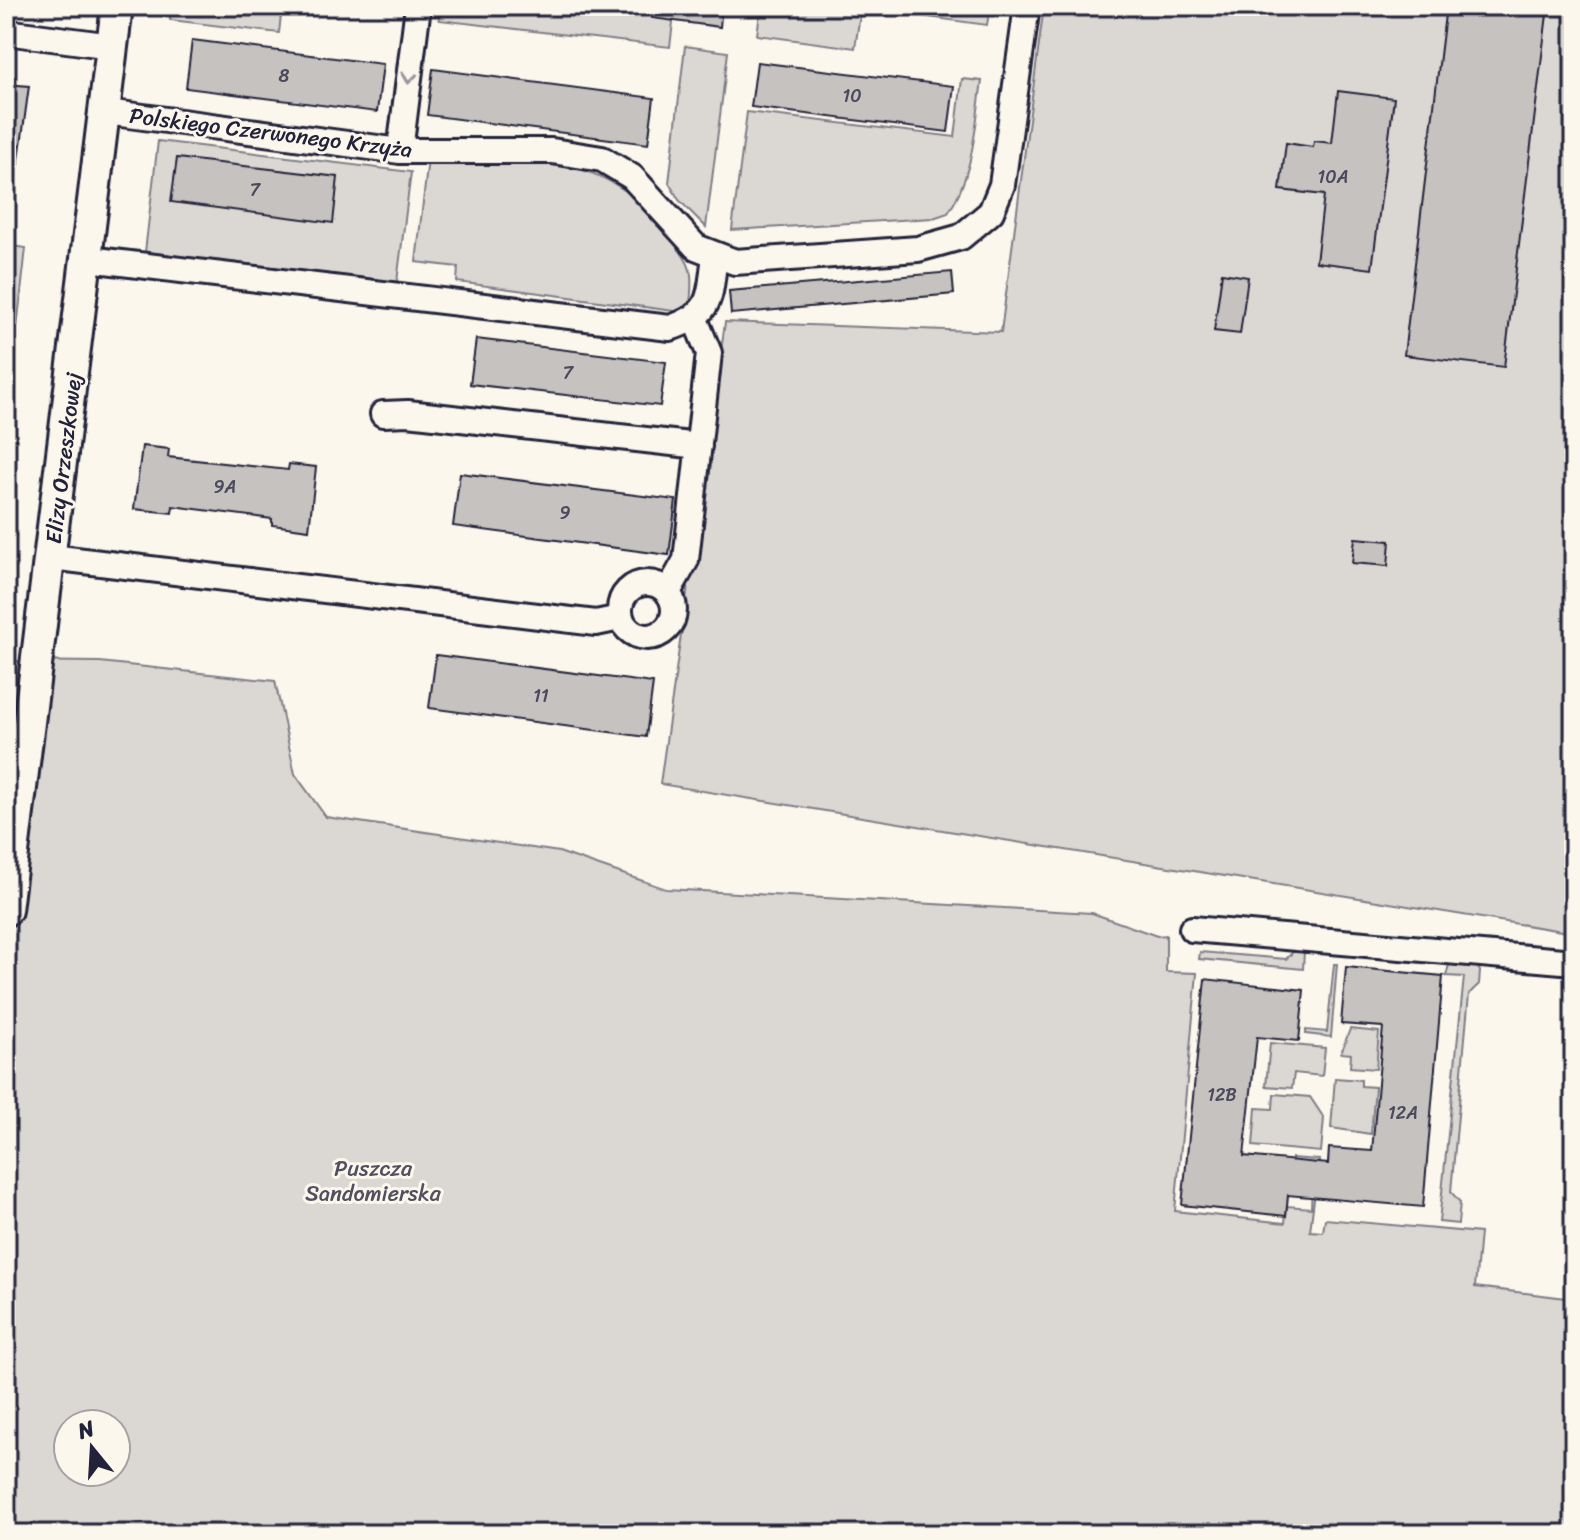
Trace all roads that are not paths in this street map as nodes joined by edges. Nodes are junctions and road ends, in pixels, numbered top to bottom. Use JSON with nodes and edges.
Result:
{"nodes":[{"id":1,"x":117,"y":6,"type":"edge"},
{"id":2,"x":418,"y":6,"type":"edge"},
{"id":3,"x":1027,"y":6,"type":"edge"},
{"id":4,"x":6,"y":32,"type":"edge"},
{"id":5,"x":112,"y":46,"type":"junction"},
{"id":6,"x":106,"y":112,"type":"junction"},
{"id":7,"x":400,"y":151,"type":"junction"},
{"id":8,"x":715,"y":256,"type":"junction"},
{"id":9,"x":88,"y":259,"type":"junction"},
{"id":10,"x":695,"y":319,"type":"junction"},
{"id":11,"x":383,"y":414,"type":"dead end"},
{"id":12,"x":699,"y":446,"type":"junction"},
{"id":13,"x":51,"y":557,"type":"junction"},
{"id":14,"x":668,"y":592,"type":"junction"},
{"id":15,"x":620,"y":618,"type":"junction"},
{"id":16,"x":6,"y":910,"type":"edge"},
{"id":17,"x":1192,"y":929,"type":"dead end"},
{"id":18,"x":1574,"y":962,"type":"edge"}],
"edges":[{"from":1,"to":5,"type":"street","name":"Elizy Orzeszkowej"},
{"from":2,"to":7,"type":"street","one_way":true},
{"from":3,"to":8,"type":"street","name":"Polskiego Czerwonego Krzyża"},
{"from":4,"to":5,"type":"street"},
{"from":5,"to":6,"type":"street","name":"Elizy Orzeszkowej"},
{"from":6,"to":7,"type":"street","name":"Polskiego Czerwonego Krzyża"},
{"from":6,"to":9,"type":"street","name":"Elizy Orzeszkowej"},
{"from":7,"to":8,"type":"street","name":"Polskiego Czerwonego Krzyża"},
{"from":8,"to":10,"type":"street"},
{"from":9,"to":10,"type":"street"},
{"from":9,"to":13,"type":"street","name":"Elizy Orzeszkowej"},
{"from":10,"to":12,"type":"street"},
{"from":11,"to":12,"type":"street"},
{"from":12,"to":14,"type":"street"},
{"from":13,"to":15,"type":"street"},
{"from":13,"to":16,"type":"street","name":"Elizy Orzeszkowej"},
{"from":14,"to":15,"type":"street"},
{"from":14,"to":15,"type":"street"},
{"from":17,"to":18,"type":"street"}]}
